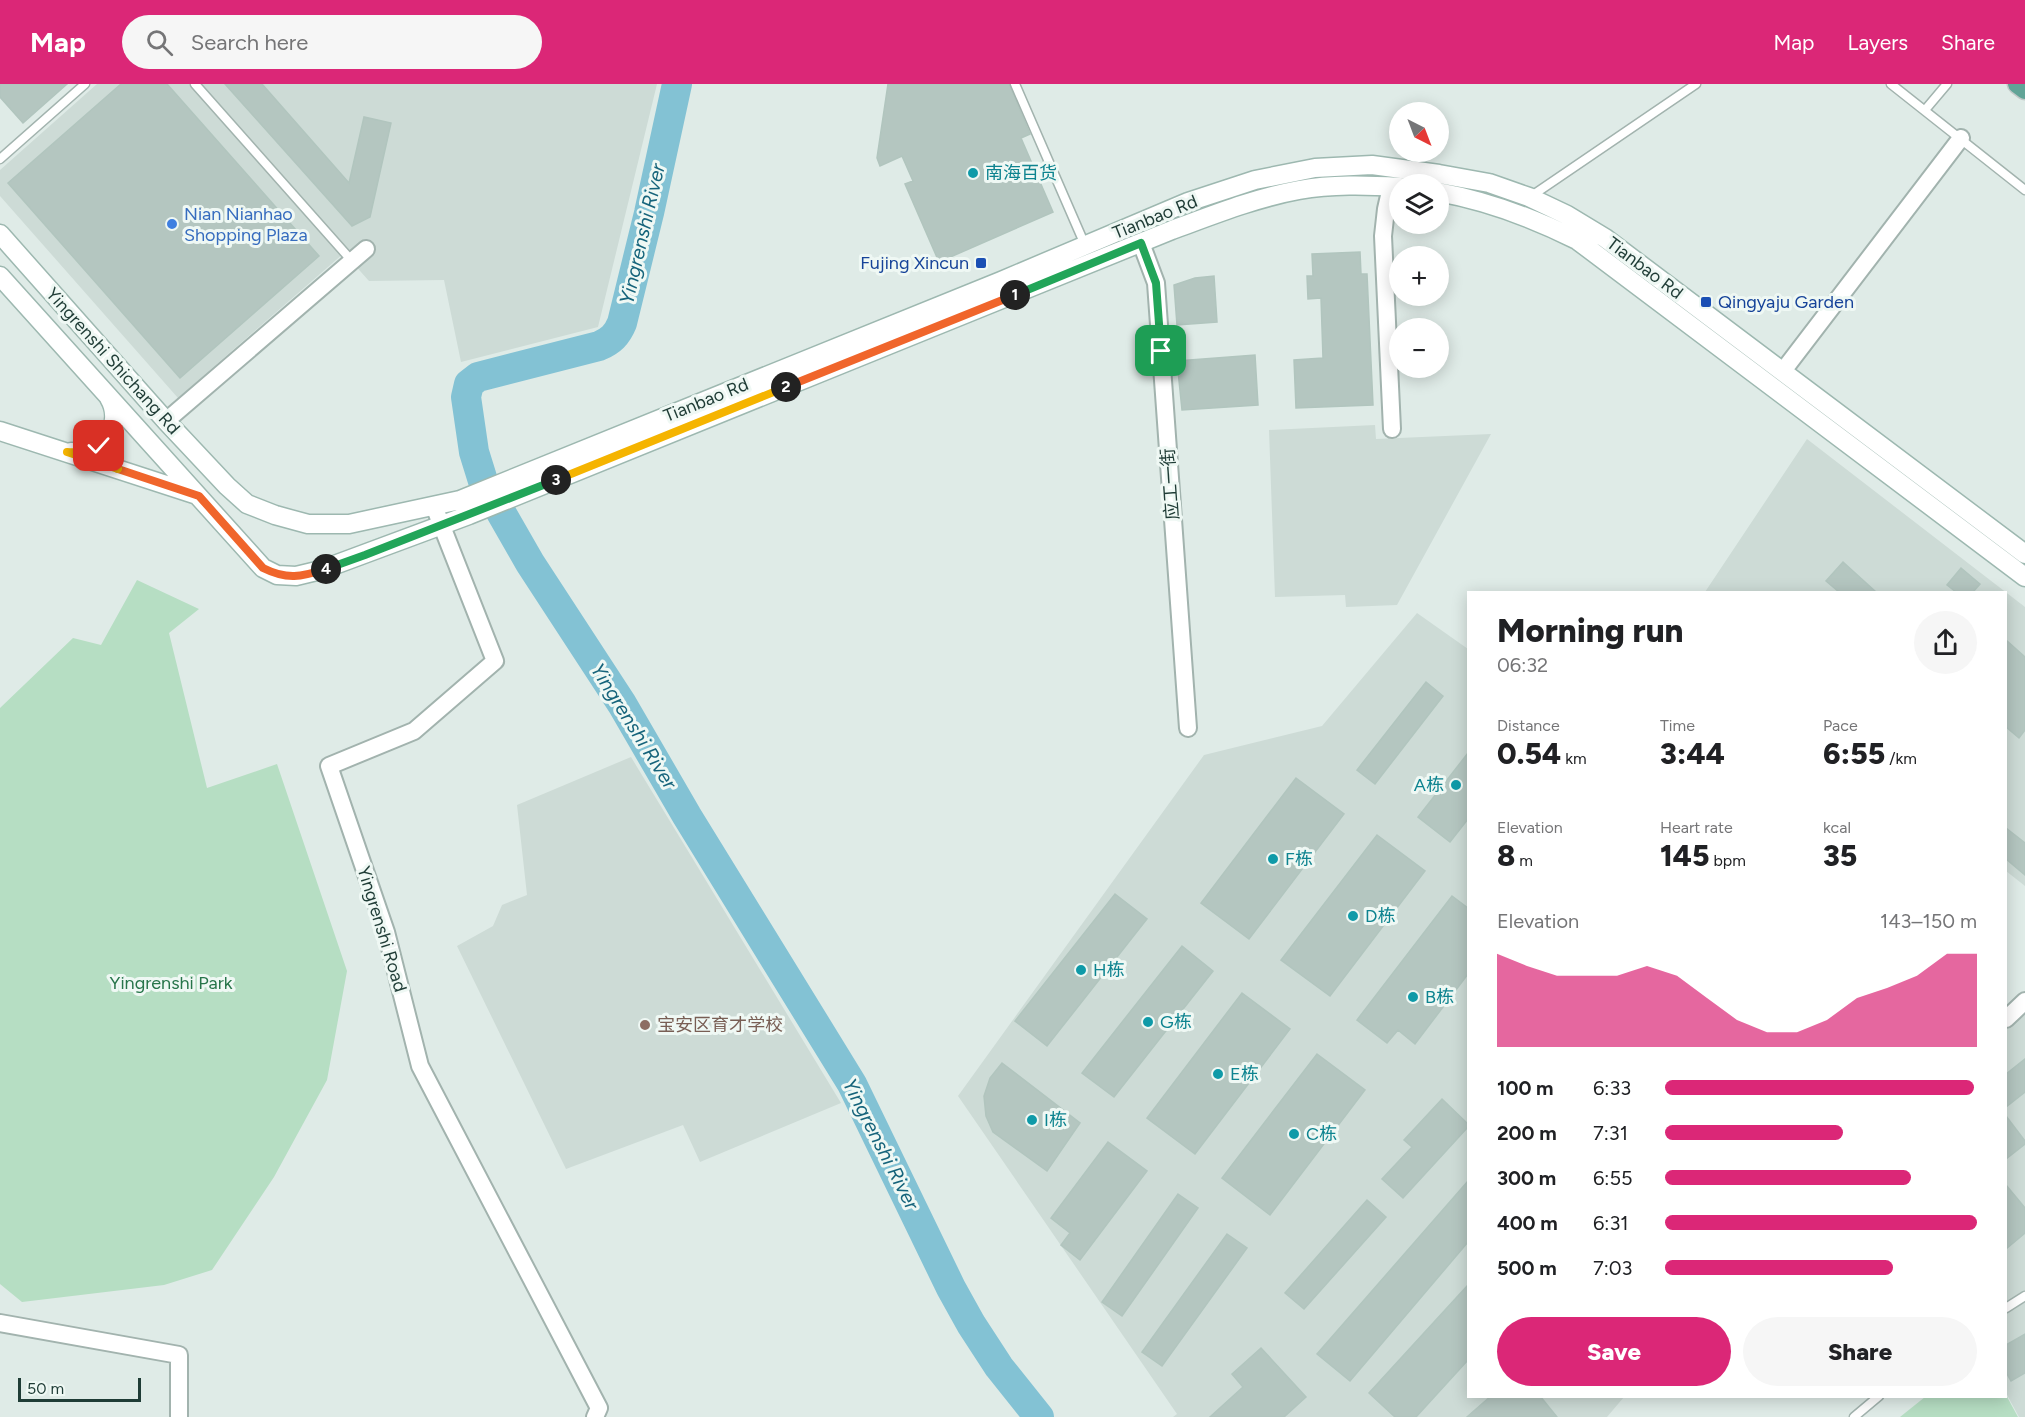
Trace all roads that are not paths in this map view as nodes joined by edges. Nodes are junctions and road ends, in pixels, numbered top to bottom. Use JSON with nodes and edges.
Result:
{"nodes":[{"id":1,"x":85,"y":84,"type":"edge"},
{"id":2,"x":195,"y":84,"type":"edge"},
{"id":3,"x":1015,"y":84,"type":"edge"},
{"id":4,"x":1696,"y":84,"type":"edge"},
{"id":5,"x":1891,"y":84,"type":"edge"},
{"id":6,"x":1947,"y":84,"type":"edge"},
{"id":7,"x":2017,"y":84,"type":"edge"},
{"id":8,"x":2025,"y":90,"type":"edge"},
{"id":9,"x":1925,"y":110,"type":"junction"},
{"id":10,"x":1961,"y":138,"type":"junction"},
{"id":11,"x":0,"y":159,"type":"edge"},
{"id":12,"x":1389,"y":187,"type":"edge"},
{"id":13,"x":2025,"y":190,"type":"edge"},
{"id":14,"x":1449,"y":194,"type":"edge"},
{"id":15,"x":1529,"y":197,"type":"junction"},
{"id":16,"x":1389,"y":206,"type":"edge"},
{"id":17,"x":0,"y":234,"type":"edge"},
{"id":18,"x":1141,"y":243,"type":"junction"},
{"id":19,"x":1085,"y":245,"type":"junction"},
{"id":20,"x":366,"y":249,"type":"dead end"},
{"id":21,"x":352,"y":261,"type":"junction"},
{"id":22,"x":0,"y":276,"type":"edge"},
{"id":23,"x":1783,"y":371,"type":"junction"},
{"id":24,"x":106,"y":393,"type":"junction"},
{"id":25,"x":166,"y":421,"type":"junction"},
{"id":26,"x":1392,"y":429,"type":"dead end"},
{"id":27,"x":0,"y":431,"type":"edge"},
{"id":28,"x":67,"y":452,"type":"junction"},
{"id":29,"x":520,"y":485,"type":"junction"},
{"id":30,"x":227,"y":486,"type":"joint"},
{"id":31,"x":199,"y":496,"type":"junction"},
{"id":32,"x":434,"y":507,"type":"junction"},
{"id":33,"x":465,"y":507,"type":"junction"},
{"id":34,"x":442,"y":526,"type":"junction"},
{"id":35,"x":2025,"y":554,"type":"edge"},
{"id":36,"x":2025,"y":577,"type":"edge"},
{"id":37,"x":1188,"y":728,"type":"dead end"},
{"id":38,"x":2025,"y":1000,"type":"edge"},
{"id":39,"x":2007,"y":1018,"type":"edge"},
{"id":40,"x":2025,"y":1296,"type":"edge"},
{"id":41,"x":2007,"y":1307,"type":"edge"},
{"id":42,"x":0,"y":1323,"type":"edge"},
{"id":43,"x":1877,"y":1398,"type":"edge"},
{"id":44,"x":179,"y":1417,"type":"edge"},
{"id":45,"x":595,"y":1417,"type":"edge"},
{"id":46,"x":1854,"y":1417,"type":"edge"}],
"edges":[{"from":1,"to":11,"type":"lane"},
{"from":2,"to":21,"type":"lane"},
{"from":3,"to":19,"type":"lane"},
{"from":4,"to":15,"type":"lane"},
{"from":5,"to":9,"type":"lane"},
{"from":6,"to":9,"type":"lane"},
{"from":7,"to":8,"type":"main road"},
{"from":9,"to":10,"type":"lane"},
{"from":10,"to":13,"type":"lane"},
{"from":10,"to":23,"type":"street"},
{"from":12,"to":18,"type":"street","name":"Tianbao Rd"},
{"from":14,"to":36,"type":"street","name":"Tianbao Rd"},
{"from":15,"to":19,"type":"street","name":"Tianbao Rd"},
{"from":15,"to":23,"type":"street","name":"Tianbao Rd"},
{"from":16,"to":26,"type":"street"},
{"from":17,"to":25,"type":"street","name":"Yingrenshi Shichang Rd"},
{"from":18,"to":29,"type":"street","name":"Tianbao Rd"},
{"from":18,"to":37,"type":"street","name":"应工一街"},
{"from":19,"to":29,"type":"street","name":"Tianbao Rd"},
{"from":20,"to":21,"type":"street"},
{"from":21,"to":25,"type":"street"},
{"from":22,"to":24,"type":"street","name":"Yingrenshi Shichang Rd"},
{"from":23,"to":35,"type":"street","name":"Tianbao Rd"},
{"from":24,"to":28,"type":"street"},
{"from":24,"to":31,"type":"street","name":"Yingrenshi Shichang Rd"},
{"from":25,"to":30,"type":"street","name":"Yingrenshi Shichang Rd"},
{"from":27,"to":28,"type":"street"},
{"from":28,"to":31,"type":"street"},
{"from":29,"to":33,"type":"street","name":"Tianbao Rd"},
{"from":30,"to":32,"type":"street","name":"Tianbao Rd"},
{"from":31,"to":34,"type":"street","name":"Tianbao Rd"},
{"from":32,"to":33,"type":"street","name":"Tianbao Rd"},
{"from":32,"to":34,"type":"street","name":"Yingrenshi Road"},
{"from":33,"to":34,"type":"street","name":"Tianbao Rd"},
{"from":34,"to":45,"type":"street","name":"Yingrenshi Road"},
{"from":38,"to":39,"type":"street"},
{"from":40,"to":41,"type":"lane"},
{"from":42,"to":44,"type":"street"},
{"from":43,"to":46,"type":"lane"}]}
